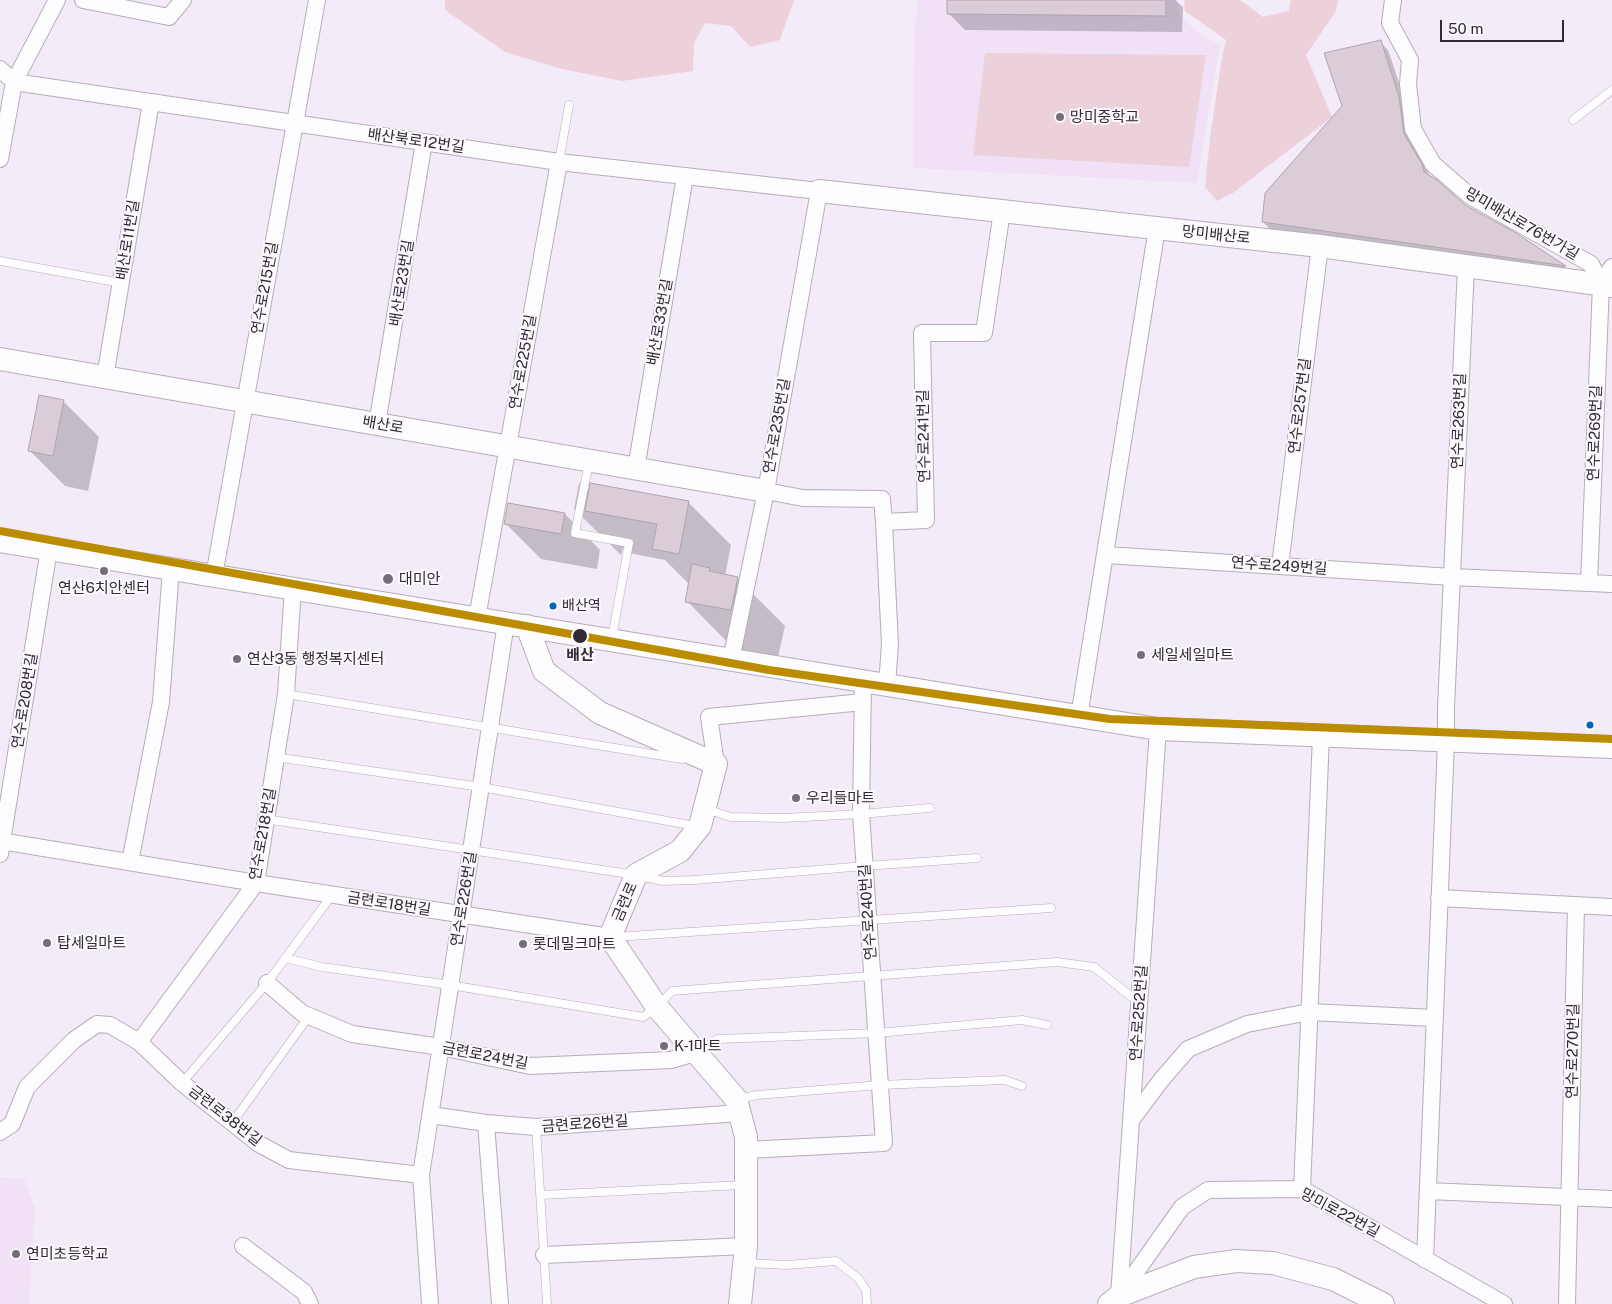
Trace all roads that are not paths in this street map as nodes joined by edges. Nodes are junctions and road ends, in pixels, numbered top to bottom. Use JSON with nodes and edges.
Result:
{"nodes":[{"id":1,"x":57,"y":0,"type":"edge"},
{"id":2,"x":83,"y":0,"type":"edge"},
{"id":3,"x":182,"y":0,"type":"edge"},
{"id":4,"x":317,"y":0,"type":"edge"},
{"id":5,"x":1393,"y":0,"type":"edge"},
{"id":6,"x":0,"y":69,"type":"edge"},
{"id":7,"x":14,"y":82,"type":"junction"},
{"id":8,"x":1612,"y":90,"type":"edge"},
{"id":9,"x":151,"y":102,"type":"junction"},
{"id":10,"x":569,"y":105,"type":"dead end"},
{"id":11,"x":1573,"y":120,"type":"dead end"},
{"id":12,"x":294,"y":123,"type":"junction"},
{"id":13,"x":424,"y":142,"type":"junction"},
{"id":14,"x":0,"y":159,"type":"edge"},
{"id":15,"x":558,"y":162,"type":"junction"},
{"id":16,"x":685,"y":176,"type":"junction"},
{"id":17,"x":818,"y":190,"type":"junction"},
{"id":18,"x":1002,"y":211,"type":"junction"},
{"id":19,"x":1157,"y":228,"type":"junction"},
{"id":20,"x":1320,"y":246,"type":"junction"},
{"id":21,"x":0,"y":261,"type":"edge"},
{"id":22,"x":1466,"y":266,"type":"junction"},
{"id":23,"x":1608,"y":279,"type":"edge"},
{"id":24,"x":121,"y":283,"type":"junction"},
{"id":25,"x":0,"y":359,"type":"edge"},
{"id":26,"x":105,"y":377,"type":"junction"},
{"id":27,"x":245,"y":402,"type":"junction"},
{"id":28,"x":378,"y":424,"type":"junction"},
{"id":29,"x":508,"y":447,"type":"junction"},
{"id":30,"x":589,"y":461,"type":"junction"},
{"id":31,"x":636,"y":469,"type":"junction"},
{"id":32,"x":766,"y":491,"type":"junction"},
{"id":33,"x":884,"y":522,"type":"junction"},
{"id":34,"x":0,"y":541,"type":"edge"},
{"id":35,"x":49,"y":549,"type":"junction"},
{"id":36,"x":1106,"y":555,"type":"junction"},
{"id":37,"x":1280,"y":566,"type":"junction"},
{"id":38,"x":171,"y":568,"type":"junction"},
{"id":39,"x":214,"y":576,"type":"junction"},
{"id":40,"x":1452,"y":577,"type":"junction"},
{"id":41,"x":1589,"y":583,"type":"junction"},
{"id":42,"x":1612,"y":584,"type":"edge"},
{"id":43,"x":294,"y":588,"type":"junction"},
{"id":44,"x":477,"y":618,"type":"junction"},
{"id":45,"x":516,"y":625,"type":"junction"},
{"id":46,"x":611,"y":640,"type":"junction"},
{"id":47,"x":731,"y":660,"type":"junction"},
{"id":48,"x":887,"y":685,"type":"junction"},
{"id":49,"x":863,"y":692,"type":"junction"},
{"id":50,"x":286,"y":694,"type":"junction"},
{"id":51,"x":1079,"y":717,"type":"junction"},
{"id":52,"x":490,"y":727,"type":"junction"},
{"id":53,"x":1158,"y":730,"type":"junction"},
{"id":54,"x":1321,"y":736,"type":"junction"},
{"id":55,"x":1446,"y":741,"type":"junction"},
{"id":56,"x":1612,"y":747,"type":"edge"},
{"id":57,"x":276,"y":757,"type":"junction"},
{"id":58,"x":716,"y":764,"type":"junction"},
{"id":59,"x":481,"y":787,"type":"junction"},
{"id":60,"x":930,"y":808,"type":"dead end"},
{"id":61,"x":861,"y":814,"type":"junction"},
{"id":62,"x":702,"y":818,"type":"junction"},
{"id":63,"x":265,"y":819,"type":"junction"},
{"id":64,"x":1,"y":845,"type":"edge"},
{"id":65,"x":471,"y":851,"type":"junction"},
{"id":66,"x":977,"y":858,"type":"dead end"},
{"id":67,"x":130,"y":862,"type":"junction"},
{"id":68,"x":865,"y":866,"type":"junction"},
{"id":69,"x":636,"y":875,"type":"junction"},
{"id":70,"x":256,"y":884,"type":"junction"},
{"id":71,"x":332,"y":895,"type":"junction"},
{"id":72,"x":1439,"y":898,"type":"junction"},
{"id":73,"x":1576,"y":905,"type":"junction"},
{"id":74,"x":1612,"y":907,"type":"edge"},
{"id":75,"x":1052,"y":908,"type":"dead end"},
{"id":76,"x":461,"y":914,"type":"junction"},
{"id":77,"x":868,"y":919,"type":"junction"},
{"id":78,"x":610,"y":937,"type":"junction"},
{"id":79,"x":286,"y":958,"type":"junction"},
{"id":80,"x":872,"y":976,"type":"junction"},
{"id":81,"x":267,"y":983,"type":"junction"},
{"id":82,"x":450,"y":985,"type":"junction"},
{"id":83,"x":1140,"y":1003,"type":"junction"},
{"id":84,"x":657,"y":1007,"type":"junction"},
{"id":85,"x":1309,"y":1012,"type":"junction"},
{"id":86,"x":308,"y":1016,"type":"junction"},
{"id":87,"x":1435,"y":1018,"type":"junction"},
{"id":88,"x":1047,"y":1025,"type":"dead end"},
{"id":89,"x":877,"y":1033,"type":"junction"},
{"id":90,"x":138,"y":1042,"type":"junction"},
{"id":91,"x":441,"y":1047,"type":"junction"},
{"id":92,"x":695,"y":1053,"type":"junction"},
{"id":93,"x":182,"y":1083,"type":"junction"},
{"id":94,"x":880,"y":1086,"type":"junction"},
{"id":95,"x":1022,"y":1086,"type":"dead end"},
{"id":96,"x":738,"y":1106,"type":"junction"},
{"id":97,"x":431,"y":1115,"type":"junction"},
{"id":98,"x":1132,"y":1119,"type":"junction"},
{"id":99,"x":232,"y":1123,"type":"junction"},
{"id":100,"x":486,"y":1123,"type":"junction"},
{"id":101,"x":536,"y":1127,"type":"junction"},
{"id":102,"x":0,"y":1132,"type":"edge"},
{"id":103,"x":746,"y":1150,"type":"junction"},
{"id":104,"x":421,"y":1176,"type":"junction"},
{"id":105,"x":746,"y":1185,"type":"junction"},
{"id":106,"x":1302,"y":1189,"type":"junction"},
{"id":107,"x":1428,"y":1191,"type":"junction"},
{"id":108,"x":540,"y":1195,"type":"junction"},
{"id":109,"x":1570,"y":1197,"type":"junction"},
{"id":110,"x":1612,"y":1200,"type":"edge"},
{"id":111,"x":243,"y":1246,"type":"dead end"},
{"id":112,"x":544,"y":1255,"type":"junction"},
{"id":113,"x":745,"y":1255,"type":"junction"},
{"id":114,"x":1425,"y":1260,"type":"junction"},
{"id":115,"x":1114,"y":1300,"type":"edge"},
{"id":116,"x":310,"y":1304,"type":"edge"},
{"id":117,"x":430,"y":1304,"type":"edge"},
{"id":118,"x":500,"y":1304,"type":"edge"},
{"id":119,"x":547,"y":1304,"type":"edge"},
{"id":120,"x":740,"y":1304,"type":"edge"},
{"id":121,"x":867,"y":1304,"type":"edge"},
{"id":122,"x":1383,"y":1304,"type":"edge"},
{"id":123,"x":1504,"y":1304,"type":"edge"},
{"id":124,"x":1567,"y":1304,"type":"edge"}],
"edges":[{"from":1,"to":7,"type":"street"},
{"from":2,"to":3,"type":"street"},
{"from":4,"to":12,"type":"street","name":"연수로215번길"},
{"from":5,"to":23,"type":"street","name":"망미배산로76번가길"},
{"from":6,"to":7,"type":"street"},
{"from":7,"to":9,"type":"street","name":"배산북로12번길"},
{"from":7,"to":14,"type":"street"},
{"from":8,"to":11,"type":"lane"},
{"from":9,"to":12,"type":"street","name":"배산북로12번길"},
{"from":9,"to":24,"type":"street","name":"배산로11번길"},
{"from":10,"to":15,"type":"lane","name":"연수로225번길"},
{"from":12,"to":13,"type":"street","name":"배산북로12번길"},
{"from":12,"to":27,"type":"street","name":"연수로215번길"},
{"from":13,"to":15,"type":"street","name":"배산북로12번길"},
{"from":13,"to":28,"type":"street","name":"배산로23번길"},
{"from":15,"to":16,"type":"street","name":"배산북로12번길"},
{"from":15,"to":29,"type":"street","name":"연수로225번길"},
{"from":16,"to":17,"type":"street","name":"배산북로12번길"},
{"from":16,"to":31,"type":"street","name":"배산로33번길"},
{"from":17,"to":18,"type":"street","name":"망미배산로"},
{"from":17,"to":32,"type":"street","name":"연수로235번길"},
{"from":18,"to":19,"type":"street","name":"망미배산로"},
{"from":18,"to":33,"type":"street","name":"연수로241번길"},
{"from":19,"to":20,"type":"street","name":"망미배산로"},
{"from":19,"to":36,"type":"street"},
{"from":20,"to":22,"type":"street","name":"망미배산로"},
{"from":20,"to":37,"type":"street","name":"연수로257번길"},
{"from":21,"to":24,"type":"lane"},
{"from":22,"to":23,"type":"street","name":"망미배산로"},
{"from":22,"to":40,"type":"street","name":"연수로263번길"},
{"from":23,"to":41,"type":"street","name":"연수로269번길"},
{"from":24,"to":26,"type":"street","name":"배산로11번길"},
{"from":25,"to":26,"type":"street","name":"배산로"},
{"from":26,"to":27,"type":"street","name":"배산로"},
{"from":27,"to":28,"type":"street","name":"배산로"},
{"from":27,"to":39,"type":"street","name":"연수로215번길"},
{"from":28,"to":29,"type":"street","name":"배산로"},
{"from":29,"to":30,"type":"street","name":"배산로"},
{"from":29,"to":44,"type":"street","name":"연수로225번길"},
{"from":30,"to":31,"type":"street","name":"배산로"},
{"from":30,"to":46,"type":"lane"},
{"from":31,"to":32,"type":"street","name":"배산로"},
{"from":32,"to":33,"type":"street"},
{"from":32,"to":47,"type":"street","name":"연수로235번길"},
{"from":33,"to":48,"type":"street"},
{"from":34,"to":35,"type":"street"},
{"from":35,"to":38,"type":"street"},
{"from":35,"to":64,"type":"street","name":"연수로208번길"},
{"from":36,"to":37,"type":"street","name":"연수로249번길"},
{"from":36,"to":51,"type":"street"},
{"from":37,"to":40,"type":"street","name":"연수로249번길"},
{"from":38,"to":39,"type":"street"},
{"from":38,"to":67,"type":"street"},
{"from":39,"to":43,"type":"street"},
{"from":40,"to":41,"type":"street"},
{"from":40,"to":55,"type":"street","name":"연수로263번길"},
{"from":41,"to":42,"type":"street"},
{"from":43,"to":44,"type":"street"},
{"from":43,"to":50,"type":"street","name":"연수로218번길"},
{"from":44,"to":45,"type":"street"},
{"from":45,"to":46,"type":"street"},
{"from":45,"to":52,"type":"street","name":"연수로226번길"},
{"from":45,"to":58,"type":"street"},
{"from":46,"to":47,"type":"street"},
{"from":47,"to":49,"type":"street"},
{"from":48,"to":49,"type":"street"},
{"from":48,"to":51,"type":"street"},
{"from":49,"to":58,"type":"street"},
{"from":49,"to":61,"type":"street","name":"연수로240번길"},
{"from":50,"to":52,"type":"lane"},
{"from":50,"to":57,"type":"street","name":"연수로218번길"},
{"from":51,"to":53,"type":"street"},
{"from":52,"to":58,"type":"lane"},
{"from":52,"to":59,"type":"street","name":"연수로226번길"},
{"from":53,"to":54,"type":"street"},
{"from":53,"to":83,"type":"street","name":"연수로252번길"},
{"from":54,"to":55,"type":"street"},
{"from":54,"to":85,"type":"street"},
{"from":55,"to":56,"type":"street"},
{"from":55,"to":72,"type":"street","name":"연수로263번길"},
{"from":57,"to":59,"type":"lane"},
{"from":57,"to":63,"type":"street","name":"연수로218번길"},
{"from":58,"to":62,"type":"street","name":"금련로"},
{"from":59,"to":62,"type":"lane"},
{"from":59,"to":65,"type":"street","name":"연수로226번길"},
{"from":60,"to":61,"type":"lane"},
{"from":61,"to":62,"type":"lane"},
{"from":61,"to":68,"type":"street","name":"연수로240번길"},
{"from":62,"to":69,"type":"street","name":"금련로"},
{"from":63,"to":65,"type":"lane"},
{"from":63,"to":70,"type":"street","name":"연수로218번길"},
{"from":64,"to":67,"type":"street","name":"금련로18번길"},
{"from":65,"to":69,"type":"lane"},
{"from":65,"to":76,"type":"street","name":"연수로226번길"},
{"from":66,"to":68,"type":"lane"},
{"from":67,"to":70,"type":"street","name":"금련로18번길"},
{"from":68,"to":69,"type":"lane"},
{"from":68,"to":77,"type":"street","name":"연수로240번길"},
{"from":69,"to":78,"type":"street","name":"금련로"},
{"from":70,"to":71,"type":"street","name":"금련로18번길"},
{"from":70,"to":90,"type":"street","name":"연수로218번길"},
{"from":71,"to":76,"type":"street","name":"금련로18번길"},
{"from":71,"to":79,"type":"lane"},
{"from":72,"to":73,"type":"street"},
{"from":72,"to":87,"type":"street","name":"연수로263번길"},
{"from":73,"to":74,"type":"street"},
{"from":73,"to":109,"type":"street","name":"연수로270번길"},
{"from":75,"to":77,"type":"lane"},
{"from":76,"to":78,"type":"street","name":"금련로18번길"},
{"from":76,"to":82,"type":"street","name":"연수로226번길"},
{"from":77,"to":78,"type":"lane"},
{"from":77,"to":80,"type":"street","name":"연수로240번길"},
{"from":78,"to":84,"type":"street","name":"금련로"},
{"from":79,"to":81,"type":"lane"},
{"from":79,"to":82,"type":"lane"},
{"from":80,"to":83,"type":"lane"},
{"from":80,"to":84,"type":"lane"},
{"from":80,"to":89,"type":"street","name":"연수로240번길"},
{"from":81,"to":86,"type":"street","name":"금련로24번길"},
{"from":81,"to":93,"type":"lane"},
{"from":82,"to":84,"type":"lane"},
{"from":82,"to":91,"type":"street","name":"연수로226번길"},
{"from":83,"to":98,"type":"street","name":"연수로252번길"},
{"from":84,"to":92,"type":"street","name":"금련로"},
{"from":85,"to":87,"type":"street"},
{"from":85,"to":98,"type":"street"},
{"from":85,"to":106,"type":"street"},
{"from":86,"to":91,"type":"street","name":"금련로24번길"},
{"from":86,"to":99,"type":"lane"},
{"from":87,"to":107,"type":"street","name":"연수로263번길"},
{"from":88,"to":89,"type":"lane"},
{"from":89,"to":92,"type":"lane"},
{"from":89,"to":94,"type":"street","name":"연수로240번길"},
{"from":90,"to":93,"type":"street","name":"금련로38번길"},
{"from":90,"to":102,"type":"street","name":"금련로38번길"},
{"from":91,"to":92,"type":"street","name":"금련로24번길"},
{"from":91,"to":97,"type":"street","name":"연수로226번길"},
{"from":92,"to":96,"type":"street","name":"금련로"},
{"from":93,"to":99,"type":"street","name":"금련로38번길"},
{"from":94,"to":95,"type":"lane"},
{"from":94,"to":96,"type":"lane"},
{"from":94,"to":103,"type":"street","name":"연수로240번길"},
{"from":96,"to":101,"type":"street","name":"금련로26번길"},
{"from":96,"to":103,"type":"street"},
{"from":97,"to":100,"type":"street","name":"금련로26번길"},
{"from":97,"to":104,"type":"street","name":"연수로226번길"},
{"from":98,"to":115,"type":"street","name":"연수로252번길"},
{"from":99,"to":104,"type":"street","name":"금련로38번길"},
{"from":100,"to":101,"type":"street","name":"금련로26번길"},
{"from":100,"to":118,"type":"street"},
{"from":101,"to":108,"type":"lane"},
{"from":103,"to":105,"type":"street"},
{"from":104,"to":117,"type":"street"},
{"from":105,"to":108,"type":"lane"},
{"from":105,"to":113,"type":"street"},
{"from":106,"to":114,"type":"street","name":"망미로22번길"},
{"from":106,"to":115,"type":"street","name":"망미로22번길"},
{"from":107,"to":109,"type":"street"},
{"from":107,"to":114,"type":"street","name":"연수로263번길"},
{"from":108,"to":112,"type":"lane"},
{"from":109,"to":110,"type":"street"},
{"from":109,"to":124,"type":"street","name":"연수로270번길"},
{"from":111,"to":116,"type":"street"},
{"from":112,"to":113,"type":"street"},
{"from":112,"to":119,"type":"lane"},
{"from":113,"to":120,"type":"street"},
{"from":113,"to":121,"type":"lane"},
{"from":114,"to":123,"type":"street","name":"망미로22번길"},
{"from":115,"to":122,"type":"street"}]}
